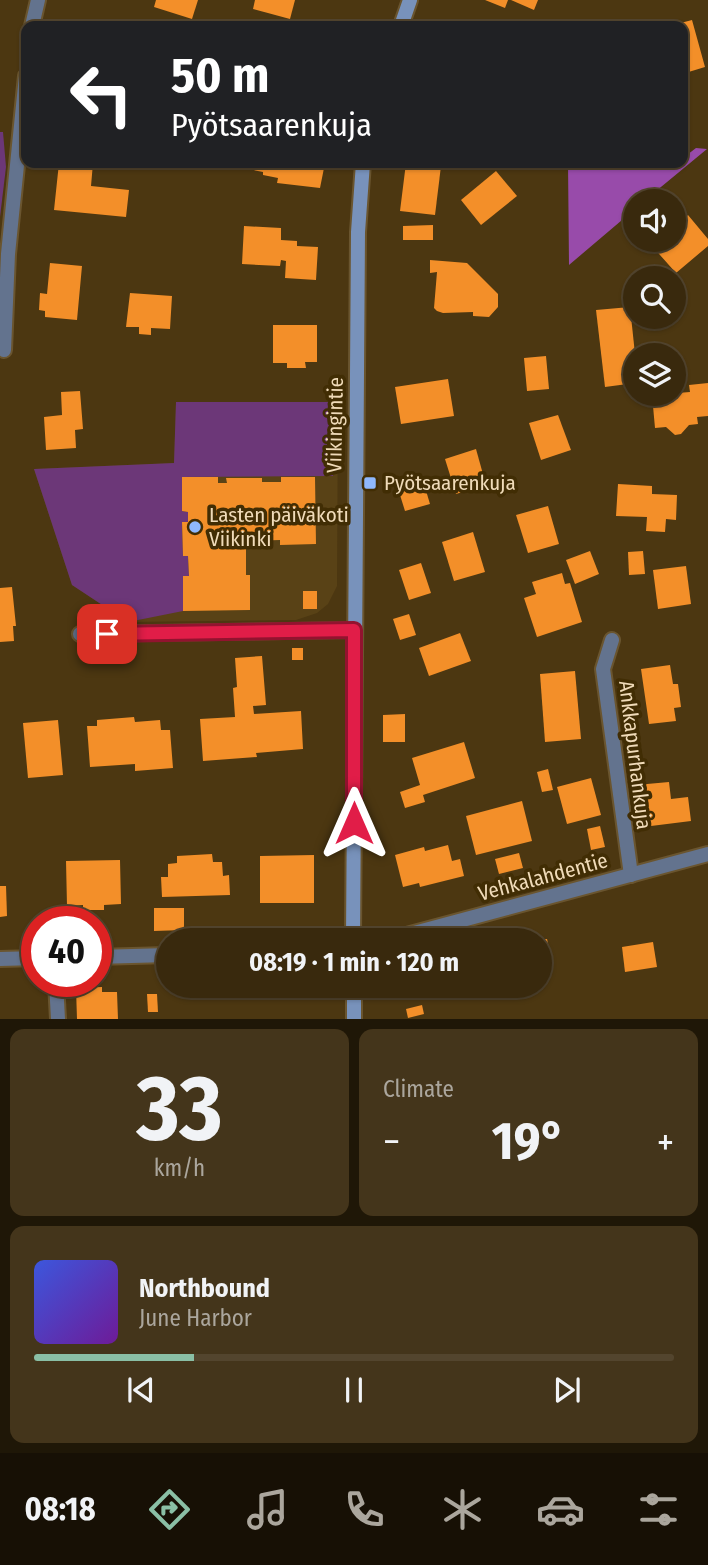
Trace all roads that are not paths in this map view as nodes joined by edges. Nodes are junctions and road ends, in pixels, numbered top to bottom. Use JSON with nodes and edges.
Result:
{"nodes":[{"id":1,"x":37,"y":0,"type":"edge"},
{"id":2,"x":410,"y":0,"type":"edge"},
{"id":3,"x":33,"y":21,"type":"edge"},
{"id":4,"x":403,"y":21,"type":"edge"},
{"id":5,"x":21,"y":117,"type":"edge"},
{"id":6,"x":363,"y":168,"type":"edge"},
{"id":7,"x":4,"y":256,"type":"edge"},
{"id":8,"x":4,"y":350,"type":"dead end"},
{"id":9,"x":354,"y":630,"type":"junction"},
{"id":10,"x":80,"y":634,"type":"dead end"},
{"id":11,"x":612,"y":640,"type":"dead end"},
{"id":12,"x":708,"y":854,"type":"edge"},
{"id":13,"x":631,"y":875,"type":"junction"},
{"id":14,"x":353,"y":928,"type":"edge"},
{"id":15,"x":433,"y":928,"type":"edge"},
{"id":16,"x":156,"y":955,"type":"edge"},
{"id":17,"x":112,"y":957,"type":"edge"},
{"id":18,"x":21,"y":958,"type":"edge"},
{"id":19,"x":0,"y":959,"type":"edge"},
{"id":20,"x":57,"y":997,"type":"edge"},
{"id":21,"x":354,"y":998,"type":"edge"},
{"id":22,"x":58,"y":1019,"type":"edge"},
{"id":23,"x":354,"y":1019,"type":"edge"}],
"edges":[{"from":1,"to":3,"type":"street"},
{"from":2,"to":4,"type":"street"},
{"from":5,"to":7,"type":"street"},
{"from":6,"to":9,"type":"street","name":"Viikingintie"},
{"from":7,"to":8,"type":"street"},
{"from":9,"to":10,"type":"street"},
{"from":9,"to":14,"type":"street","name":"Viikingintie"},
{"from":11,"to":13,"type":"street","name":"Ankkapurhankuja"},
{"from":12,"to":13,"type":"street","name":"Vehkalahdentie"},
{"from":13,"to":15,"type":"street","name":"Vehkalahdentie"},
{"from":16,"to":17,"type":"street"},
{"from":18,"to":19,"type":"street"},
{"from":20,"to":22,"type":"street"},
{"from":21,"to":23,"type":"street"}]}
